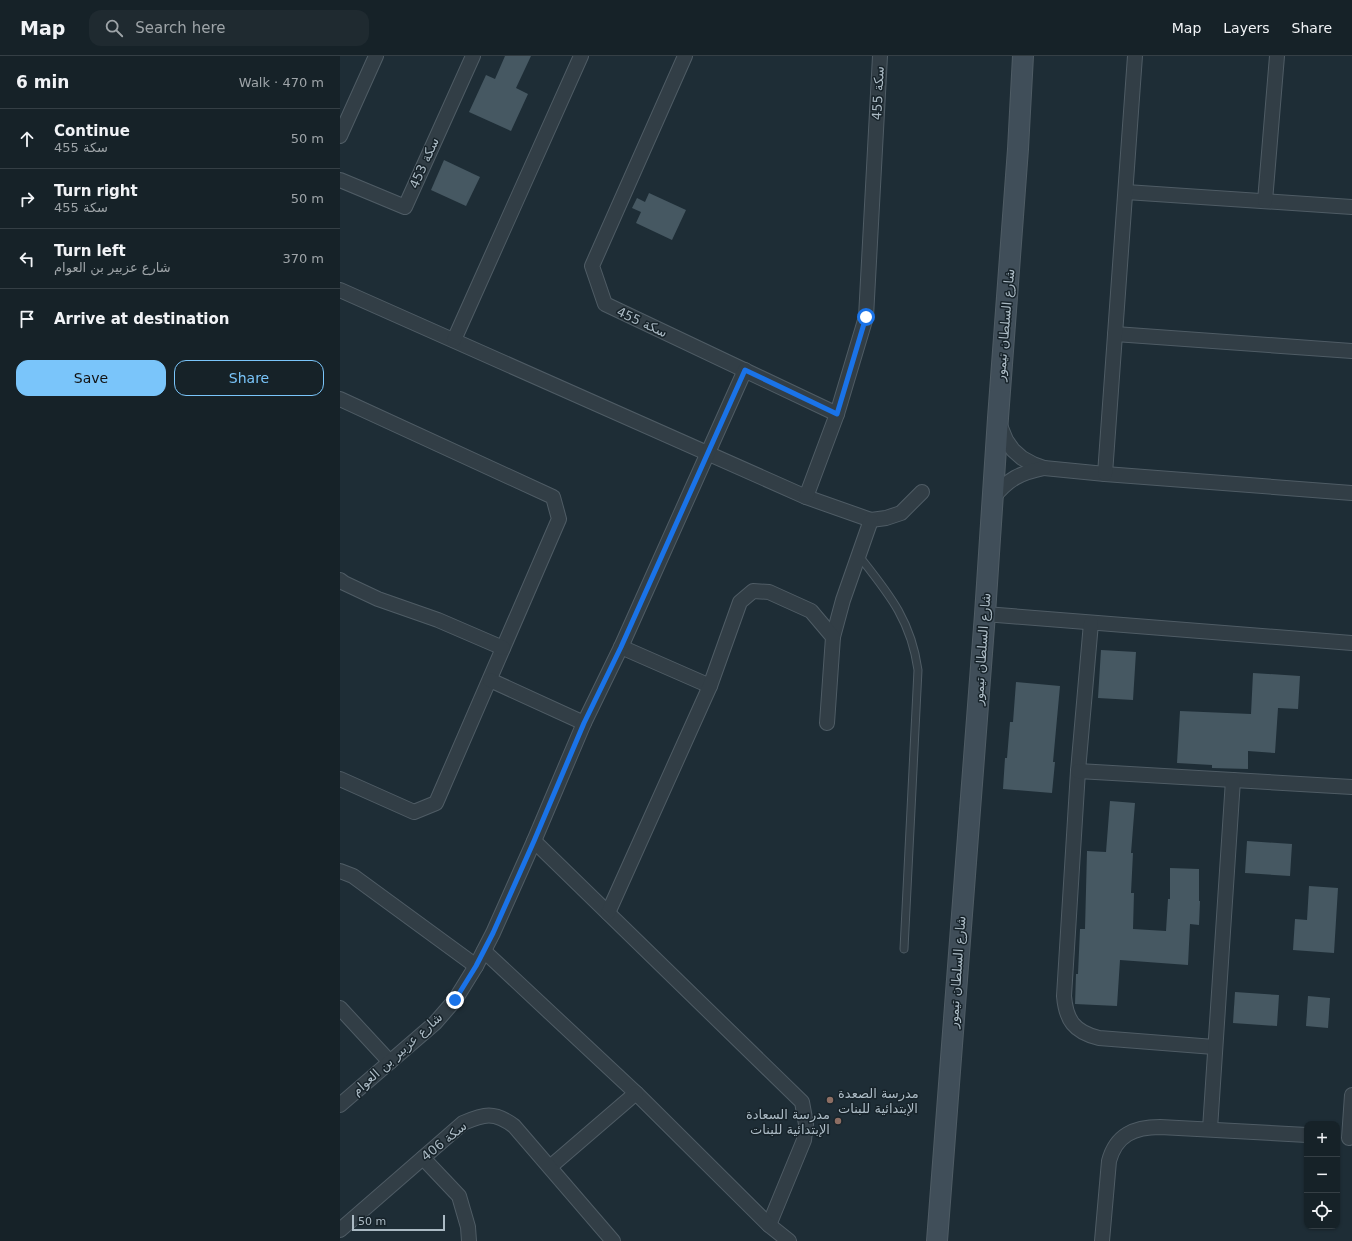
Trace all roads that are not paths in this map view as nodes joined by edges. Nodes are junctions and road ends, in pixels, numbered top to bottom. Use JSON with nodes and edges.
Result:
{"nodes":[{"id":1,"x":376,"y":56,"type":"edge"},
{"id":2,"x":473,"y":56,"type":"edge"},
{"id":3,"x":581,"y":56,"type":"edge"},
{"id":4,"x":685,"y":56,"type":"edge"},
{"id":5,"x":880,"y":56,"type":"edge"},
{"id":6,"x":1013,"y":56,"type":"edge"},
{"id":7,"x":1023,"y":56,"type":"edge"},
{"id":8,"x":1135,"y":56,"type":"edge"},
{"id":9,"x":1277,"y":56,"type":"edge"},
{"id":10,"x":340,"y":136,"type":"edge"},
{"id":11,"x":340,"y":180,"type":"edge"},
{"id":12,"x":1126,"y":192,"type":"junction"},
{"id":13,"x":1265,"y":201,"type":"junction"},
{"id":14,"x":1352,"y":206,"type":"edge"},
{"id":15,"x":340,"y":290,"type":"edge"},
{"id":16,"x":1115,"y":334,"type":"junction"},
{"id":17,"x":454,"y":340,"type":"junction"},
{"id":18,"x":1352,"y":351,"type":"edge"},
{"id":19,"x":745,"y":370,"type":"junction"},
{"id":20,"x":340,"y":399,"type":"edge"},
{"id":21,"x":837,"y":414,"type":"junction"},
{"id":22,"x":998,"y":418,"type":"junction"},
{"id":23,"x":708,"y":453,"type":"junction"},
{"id":24,"x":1044,"y":468,"type":"junction"},
{"id":25,"x":1105,"y":474,"type":"junction"},
{"id":26,"x":922,"y":492,"type":"dead end"},
{"id":27,"x":1352,"y":493,"type":"edge"},
{"id":28,"x":806,"y":497,"type":"junction"},
{"id":29,"x":993,"y":498,"type":"junction"},
{"id":30,"x":871,"y":520,"type":"junction"},
{"id":31,"x":858,"y":556,"type":"junction"},
{"id":32,"x":340,"y":580,"type":"edge"},
{"id":33,"x":985,"y":614,"type":"junction"},
{"id":34,"x":1091,"y":623,"type":"junction"},
{"id":35,"x":833,"y":637,"type":"junction"},
{"id":36,"x":1352,"y":643,"type":"edge"},
{"id":37,"x":621,"y":647,"type":"junction"},
{"id":38,"x":503,"y":648,"type":"junction"},
{"id":39,"x":490,"y":680,"type":"junction"},
{"id":40,"x":710,"y":686,"type":"junction"},
{"id":41,"x":584,"y":723,"type":"junction"},
{"id":42,"x":827,"y":723,"type":"dead end"},
{"id":43,"x":1078,"y":771,"type":"junction"},
{"id":44,"x":340,"y":779,"type":"edge"},
{"id":45,"x":1233,"y":780,"type":"junction"},
{"id":46,"x":1352,"y":787,"type":"edge"},
{"id":47,"x":534,"y":841,"type":"junction"},
{"id":48,"x":340,"y":871,"type":"edge"},
{"id":49,"x":608,"y":913,"type":"junction"},
{"id":50,"x":904,"y":949,"type":"dead end"},
{"id":51,"x":484,"y":951,"type":"junction"},
{"id":52,"x":476,"y":966,"type":"junction"},
{"id":53,"x":340,"y":1008,"type":"edge"},
{"id":54,"x":1214,"y":1048,"type":"junction"},
{"id":55,"x":390,"y":1062,"type":"junction"},
{"id":56,"x":636,"y":1093,"type":"junction"},
{"id":57,"x":1352,"y":1095,"type":"edge"},
{"id":58,"x":340,"y":1105,"type":"edge"},
{"id":59,"x":1210,"y":1129,"type":"junction"},
{"id":60,"x":1304,"y":1135,"type":"edge"},
{"id":61,"x":1346,"y":1138,"type":"edge"},
{"id":62,"x":423,"y":1158,"type":"junction"},
{"id":63,"x":550,"y":1168,"type":"junction"},
{"id":64,"x":769,"y":1225,"type":"junction"},
{"id":65,"x":340,"y":1230,"type":"edge"},
{"id":66,"x":469,"y":1241,"type":"edge"},
{"id":67,"x":613,"y":1241,"type":"edge"},
{"id":68,"x":788,"y":1241,"type":"edge"},
{"id":69,"x":927,"y":1241,"type":"edge"},
{"id":70,"x":937,"y":1241,"type":"edge"},
{"id":71,"x":1102,"y":1241,"type":"edge"}],
"edges":[{"from":1,"to":10,"type":"street"},
{"from":2,"to":11,"type":"street","name":"سكة 453"},
{"from":3,"to":17,"type":"street"},
{"from":4,"to":19,"type":"street","name":"سكة 455"},
{"from":5,"to":21,"type":"street","name":"سكة 455"},
{"from":6,"to":69,"type":"main road","name":"شارع السلطان تيمور"},
{"from":7,"to":22,"type":"main road","name":"شارع السلطان تيمور"},
{"from":8,"to":12,"type":"street"},
{"from":9,"to":13,"type":"street"},
{"from":12,"to":13,"type":"street"},
{"from":12,"to":16,"type":"street"},
{"from":13,"to":14,"type":"street"},
{"from":15,"to":17,"type":"street"},
{"from":16,"to":18,"type":"street"},
{"from":16,"to":25,"type":"street"},
{"from":17,"to":23,"type":"street"},
{"from":19,"to":21,"type":"street","name":"سكة 455"},
{"from":19,"to":23,"type":"street","name":"شارع عزبير بن العوام"},
{"from":20,"to":38,"type":"street"},
{"from":21,"to":28,"type":"street","name":"سكة 455"},
{"from":22,"to":24,"type":"street"},
{"from":22,"to":29,"type":"main road","name":"شارع السلطان تيمور"},
{"from":23,"to":28,"type":"street"},
{"from":23,"to":37,"type":"street","name":"شارع عزبير بن العوام"},
{"from":24,"to":25,"type":"street"},
{"from":24,"to":29,"type":"street"},
{"from":25,"to":27,"type":"street"},
{"from":26,"to":30,"type":"street"},
{"from":28,"to":30,"type":"street"},
{"from":29,"to":33,"type":"main road","name":"شارع السلطان تيمور"},
{"from":30,"to":31,"type":"street"},
{"from":31,"to":35,"type":"street"},
{"from":31,"to":50,"type":"lane"},
{"from":32,"to":38,"type":"street"},
{"from":33,"to":34,"type":"street"},
{"from":33,"to":70,"type":"main road","name":"شارع السلطان تيمور"},
{"from":34,"to":36,"type":"street"},
{"from":34,"to":43,"type":"street"},
{"from":35,"to":40,"type":"street"},
{"from":35,"to":42,"type":"street"},
{"from":37,"to":40,"type":"street"},
{"from":37,"to":41,"type":"street","name":"شارع عزبير بن العوام"},
{"from":38,"to":39,"type":"street"},
{"from":39,"to":41,"type":"street"},
{"from":39,"to":44,"type":"street"},
{"from":40,"to":49,"type":"street"},
{"from":41,"to":47,"type":"street","name":"شارع عزبير بن العوام"},
{"from":43,"to":45,"type":"street"},
{"from":43,"to":54,"type":"street"},
{"from":45,"to":46,"type":"street"},
{"from":45,"to":54,"type":"street"},
{"from":47,"to":49,"type":"street"},
{"from":47,"to":51,"type":"street","name":"شارع عزبير بن العوام"},
{"from":48,"to":52,"type":"street"},
{"from":49,"to":64,"type":"street"},
{"from":51,"to":52,"type":"street","name":"شارع عزبير بن العوام"},
{"from":51,"to":56,"type":"street"},
{"from":52,"to":55,"type":"street","name":"شارع عزبير بن العوام"},
{"from":53,"to":55,"type":"street"},
{"from":54,"to":59,"type":"street"},
{"from":55,"to":58,"type":"street","name":"شارع عزبير بن العوام"},
{"from":56,"to":63,"type":"street"},
{"from":56,"to":64,"type":"street"},
{"from":57,"to":61,"type":"street"},
{"from":59,"to":60,"type":"street"},
{"from":59,"to":71,"type":"street"},
{"from":62,"to":63,"type":"street","name":"سكة 406"},
{"from":62,"to":65,"type":"street","name":"سكة 406"},
{"from":62,"to":66,"type":"street"},
{"from":63,"to":67,"type":"street","name":"سكة 406"},
{"from":64,"to":68,"type":"street"}]}
